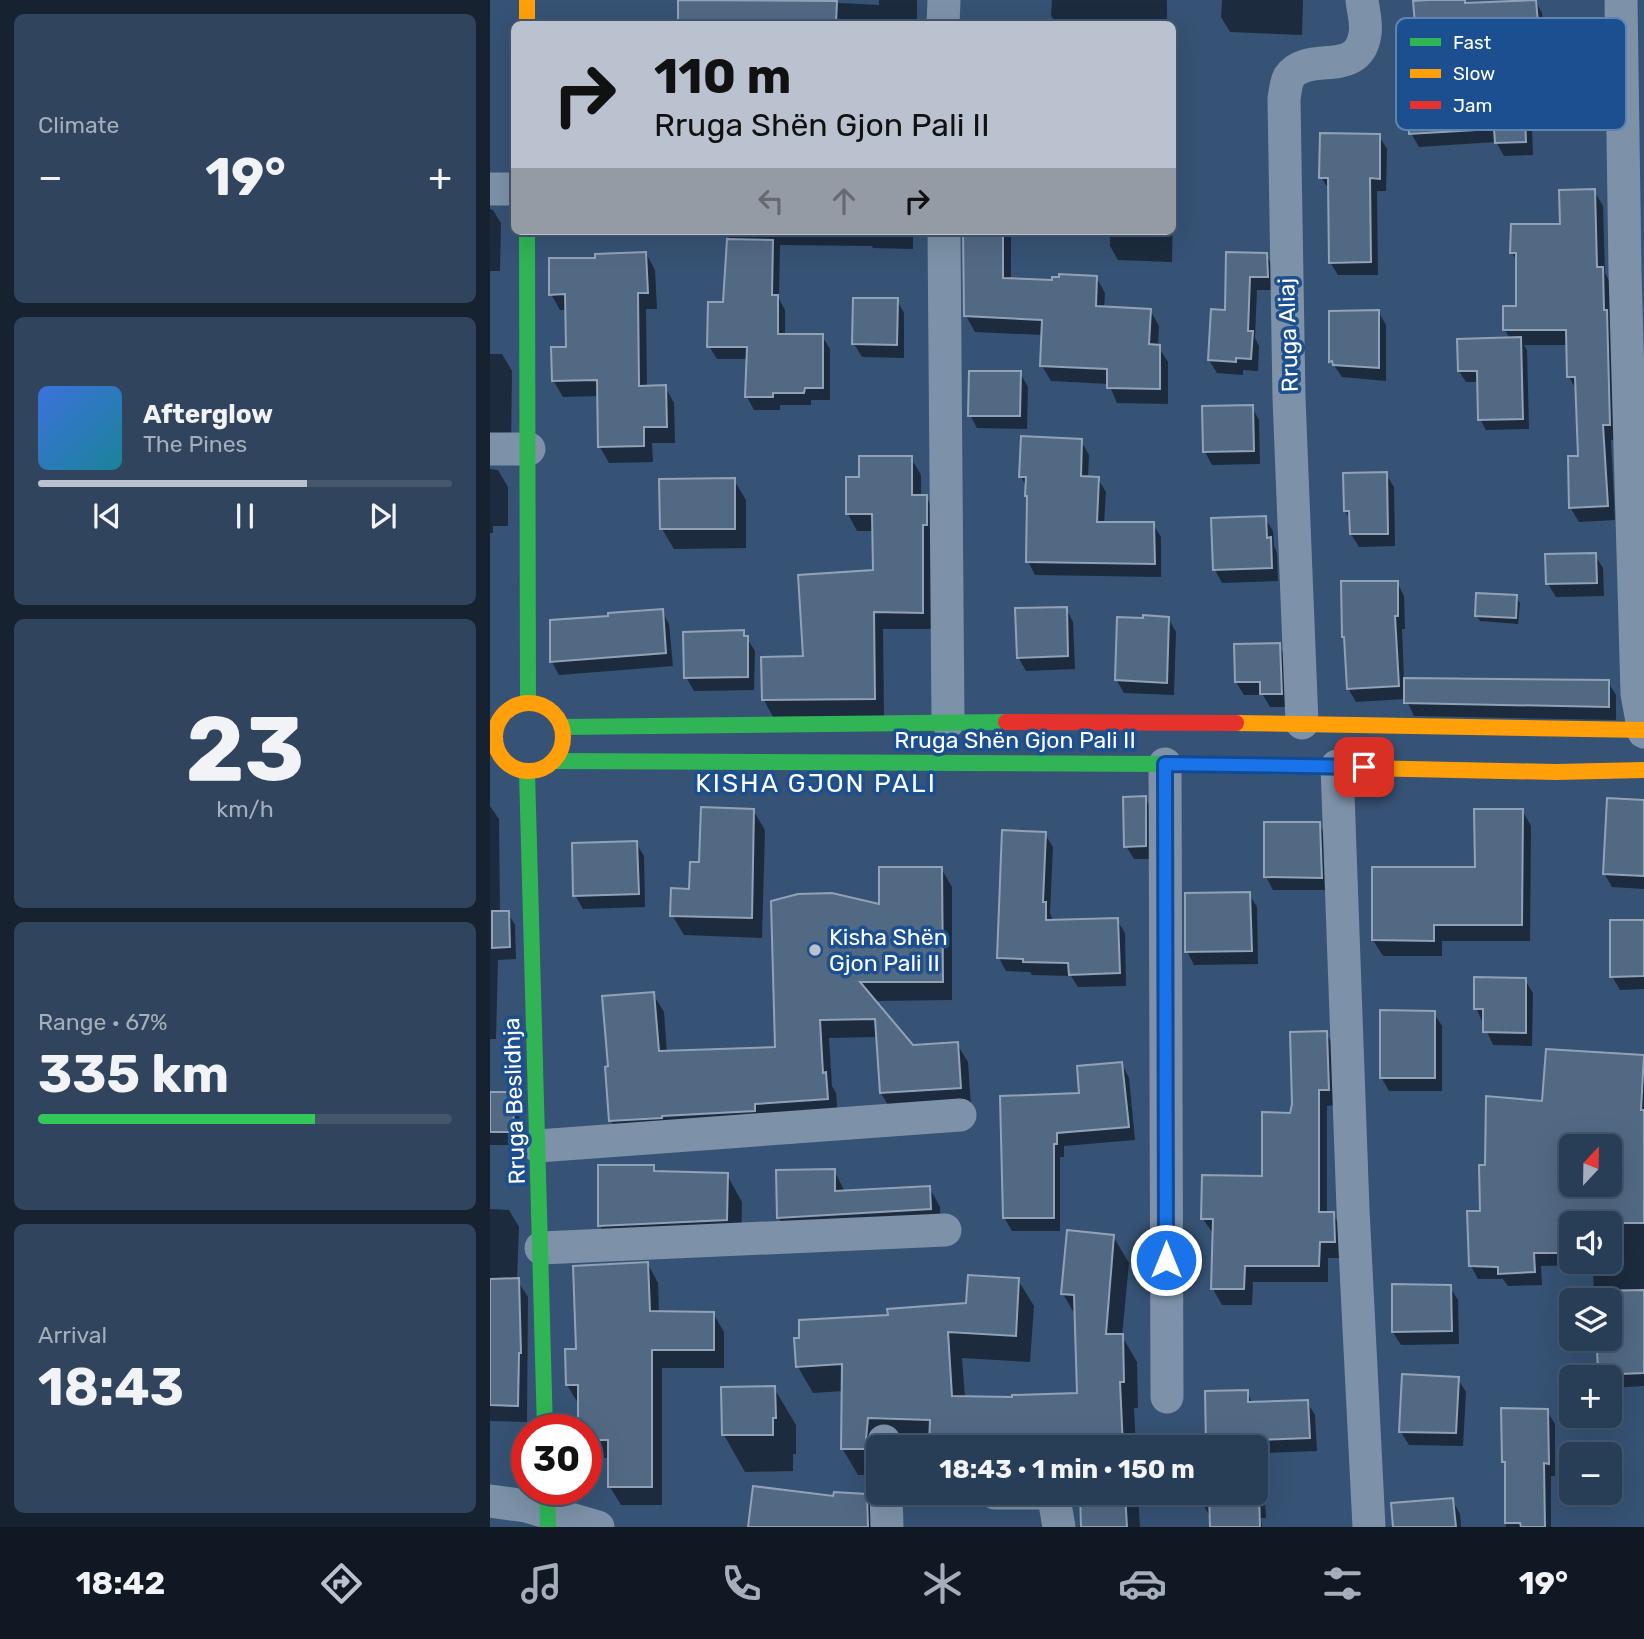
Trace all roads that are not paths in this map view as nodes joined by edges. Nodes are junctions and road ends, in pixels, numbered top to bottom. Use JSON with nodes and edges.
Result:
{"nodes":[{"id":1,"x":527,"y":0,"type":"edge"},
{"id":2,"x":944,"y":0,"type":"edge"},
{"id":3,"x":1362,"y":0,"type":"edge"},
{"id":4,"x":1621,"y":0,"type":"edge"},
{"id":5,"x":1621,"y":18,"type":"edge"},
{"id":6,"x":527,"y":21,"type":"edge"},
{"id":7,"x":943,"y":21,"type":"edge"},
{"id":8,"x":1623,"y":130,"type":"edge"},
{"id":9,"x":490,"y":189,"type":"edge"},
{"id":10,"x":511,"y":189,"type":"edge"},
{"id":11,"x":527,"y":235,"type":"edge"},
{"id":12,"x":944,"y":235,"type":"edge"},
{"id":13,"x":490,"y":449,"type":"edge"},
{"id":14,"x":528,"y":449,"type":"junction"},
{"id":15,"x":528,"y":703,"type":"junction"},
{"id":16,"x":948,"y":722,"type":"junction"},
{"id":17,"x":1302,"y":723,"type":"junction"},
{"id":18,"x":562,"y":727,"type":"junction"},
{"id":19,"x":493,"y":728,"type":"edge"},
{"id":20,"x":1643,"y":731,"type":"edge"},
{"id":21,"x":497,"y":761,"type":"edge"},
{"id":22,"x":553,"y":761,"type":"junction"},
{"id":23,"x":1165,"y":764,"type":"junction"},
{"id":24,"x":1337,"y":766,"type":"junction"},
{"id":25,"x":1644,"y":770,"type":"edge"},
{"id":26,"x":527,"y":772,"type":"junction"},
{"id":27,"x":960,"y":1115,"type":"dead end"},
{"id":28,"x":538,"y":1146,"type":"junction"},
{"id":29,"x":946,"y":1230,"type":"dead end"},
{"id":30,"x":541,"y":1248,"type":"junction"},
{"id":31,"x":1167,"y":1397,"type":"dead end"},
{"id":32,"x":545,"y":1414,"type":"edge"},
{"id":33,"x":490,"y":1501,"type":"edge"},
{"id":34,"x":886,"y":1505,"type":"edge"},
{"id":35,"x":1055,"y":1505,"type":"edge"},
{"id":36,"x":547,"y":1510,"type":"edge"},
{"id":37,"x":598,"y":1527,"type":"edge"},
{"id":38,"x":887,"y":1527,"type":"edge"},
{"id":39,"x":1059,"y":1527,"type":"edge"},
{"id":40,"x":1370,"y":1527,"type":"edge"}],
"edges":[{"from":1,"to":6,"type":"street"},
{"from":2,"to":7,"type":"street"},
{"from":3,"to":17,"type":"street","name":"Rruga Aliaj"},
{"from":4,"to":5,"type":"street"},
{"from":8,"to":20,"type":"street"},
{"from":9,"to":10,"type":"street"},
{"from":11,"to":14,"type":"street"},
{"from":12,"to":16,"type":"street"},
{"from":13,"to":14,"type":"street"},
{"from":14,"to":15,"type":"street"},
{"from":15,"to":18,"type":"street"},
{"from":15,"to":19,"type":"street"},
{"from":16,"to":17,"type":"street","name":"Rruga Shën Gjon Pali II"},
{"from":16,"to":18,"type":"street","name":"Rruga Shën Gjon Pali II"},
{"from":17,"to":20,"type":"street","name":"Rruga Shën Gjon Pali II"},
{"from":18,"to":22,"type":"street"},
{"from":19,"to":21,"type":"street"},
{"from":21,"to":26,"type":"street"},
{"from":22,"to":23,"type":"street","name":"Rruga Shën Gjon Pali II"},
{"from":22,"to":26,"type":"street"},
{"from":23,"to":24,"type":"street","name":"Rruga Shën Gjon Pali II"},
{"from":23,"to":31,"type":"street"},
{"from":24,"to":25,"type":"street","name":"Rruga Shën Gjon Pali II"},
{"from":24,"to":40,"type":"street"},
{"from":26,"to":28,"type":"street","name":"Rruga Beslidhja"},
{"from":27,"to":28,"type":"street"},
{"from":28,"to":30,"type":"street","name":"Rruga Beslidhja"},
{"from":29,"to":30,"type":"street"},
{"from":30,"to":32,"type":"street","name":"Rruga Beslidhja"},
{"from":33,"to":36,"type":"street"},
{"from":34,"to":38,"type":"street"},
{"from":35,"to":39,"type":"street"},
{"from":36,"to":37,"type":"street"}]}
